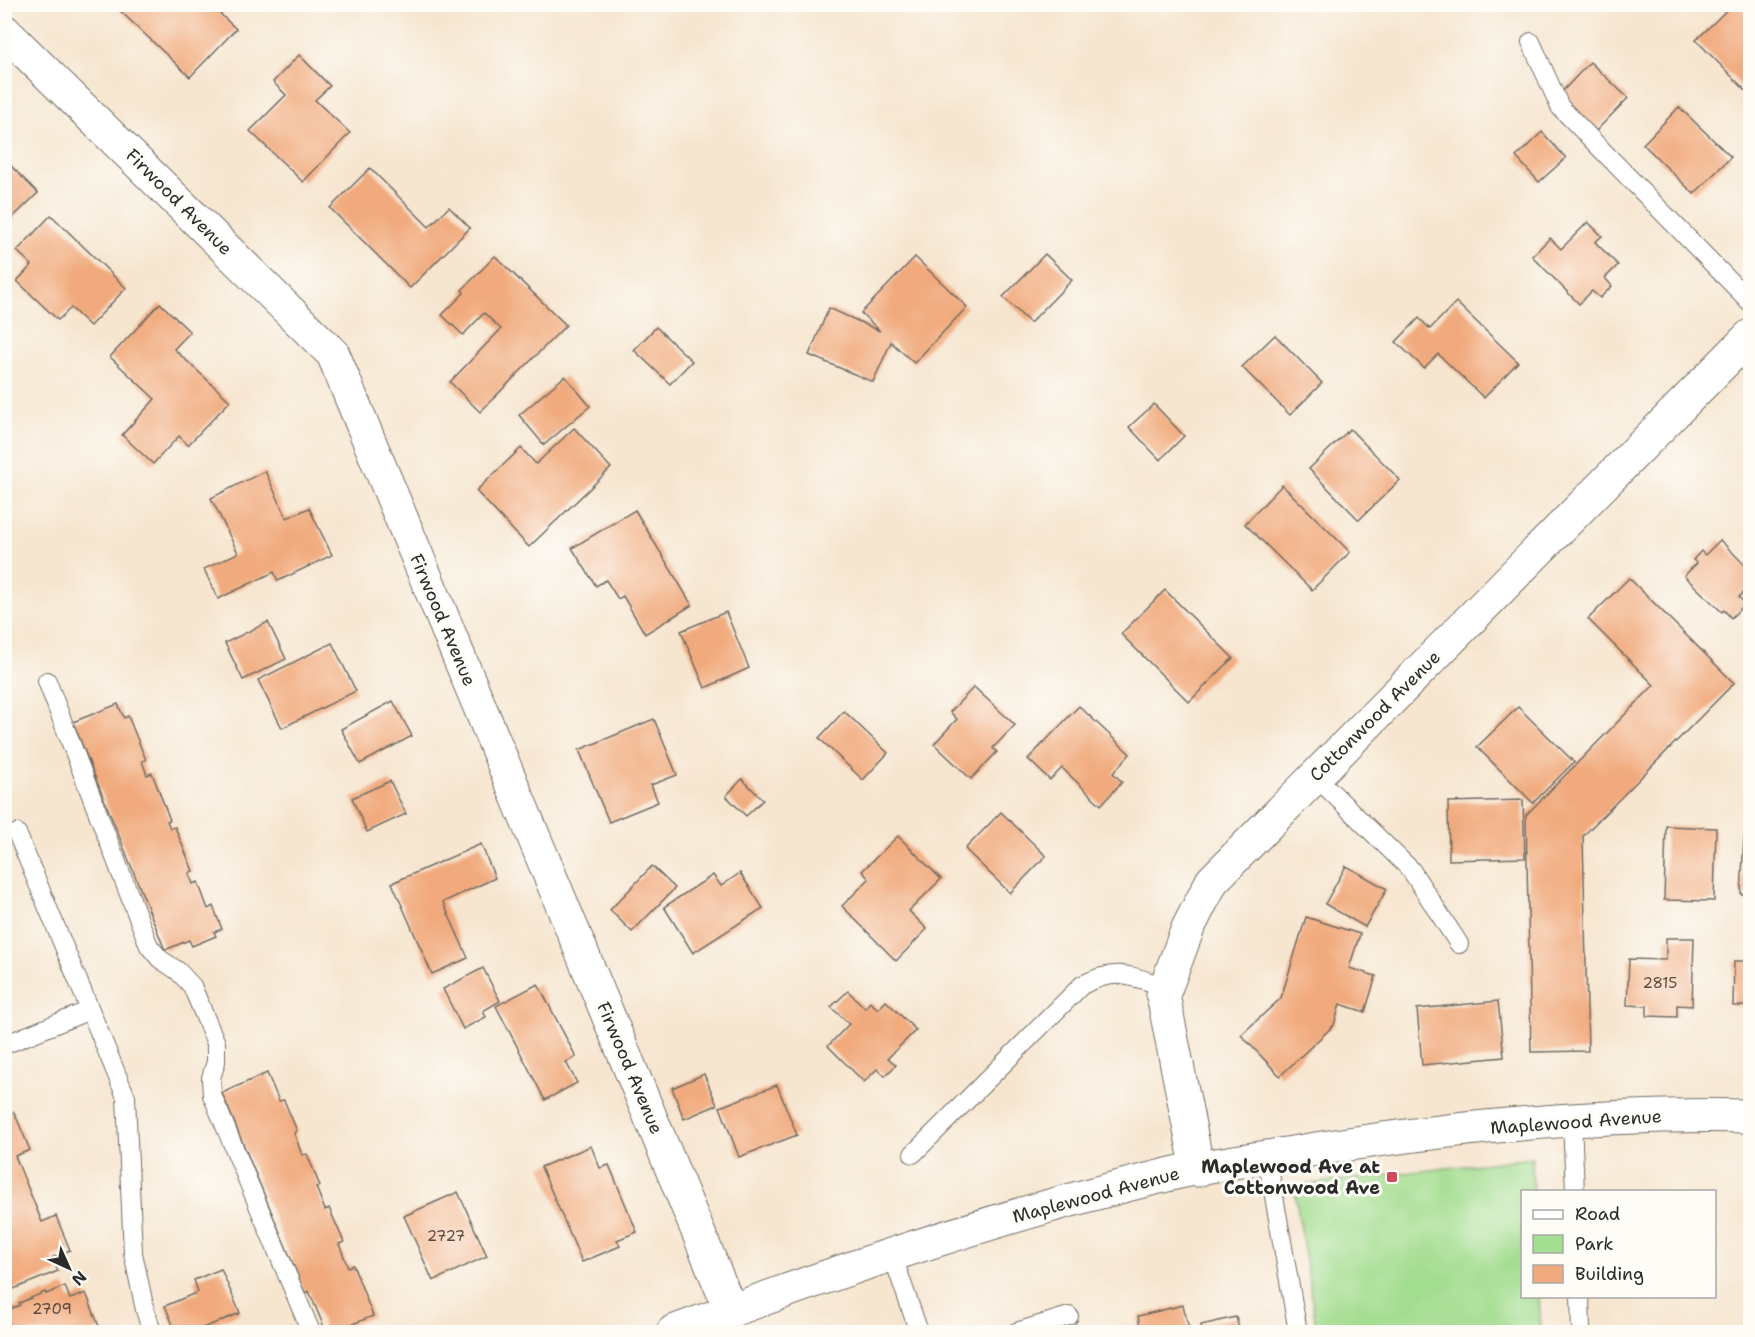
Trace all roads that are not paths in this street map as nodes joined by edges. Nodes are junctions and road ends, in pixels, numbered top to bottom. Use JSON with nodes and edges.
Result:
{"nodes":[{"id":1,"x":4,"y":31,"type":"edge"},
{"id":2,"x":1531,"y":42,"type":"dead end"},
{"id":3,"x":1750,"y":302,"type":"edge"},
{"id":4,"x":1750,"y":336,"type":"edge"},
{"id":5,"x":46,"y":681,"type":"dead end"},
{"id":6,"x":1316,"y":777,"type":"junction"},
{"id":7,"x":17,"y":833,"type":"dead end"},
{"id":8,"x":1459,"y":944,"type":"dead end"},
{"id":9,"x":1167,"y":987,"type":"junction"},
{"id":10,"x":90,"y":1010,"type":"junction"},
{"id":11,"x":4,"y":1045,"type":"edge"},
{"id":12,"x":1750,"y":1116,"type":"edge"},
{"id":13,"x":1572,"y":1121,"type":"junction"},
{"id":14,"x":913,"y":1154,"type":"dead end"},
{"id":15,"x":1267,"y":1157,"type":"junction"},
{"id":16,"x":1198,"y":1170,"type":"junction"},
{"id":17,"x":1575,"y":1190,"type":"edge"},
{"id":18,"x":892,"y":1254,"type":"junction"},
{"id":19,"x":1580,"y":1298,"type":"edge"},
{"id":20,"x":731,"y":1311,"type":"junction"},
{"id":21,"x":1069,"y":1316,"type":"dead end"},
{"id":22,"x":152,"y":1332,"type":"edge"},
{"id":23,"x":311,"y":1332,"type":"edge"},
{"id":24,"x":673,"y":1332,"type":"edge"},
{"id":25,"x":919,"y":1332,"type":"edge"},
{"id":26,"x":1016,"y":1332,"type":"edge"},
{"id":27,"x":1298,"y":1332,"type":"edge"},
{"id":28,"x":1581,"y":1332,"type":"edge"}],
"edges":[{"from":1,"to":20,"type":"street","name":"Firwood Avenue"},
{"from":2,"to":3,"type":"lane"},
{"from":4,"to":6,"type":"street","name":"Cottonwood Avenue"},
{"from":5,"to":23,"type":"lane"},
{"from":6,"to":8,"type":"lane"},
{"from":6,"to":9,"type":"street","name":"Cottonwood Avenue"},
{"from":7,"to":10,"type":"lane"},
{"from":9,"to":14,"type":"lane"},
{"from":9,"to":16,"type":"street","name":"Cottonwood Avenue"},
{"from":10,"to":11,"type":"lane"},
{"from":10,"to":22,"type":"lane"},
{"from":12,"to":13,"type":"street","name":"Maplewood Avenue"},
{"from":13,"to":15,"type":"street","name":"Maplewood Avenue"},
{"from":13,"to":17,"type":"lane"},
{"from":15,"to":16,"type":"street","name":"Maplewood Avenue"},
{"from":15,"to":27,"type":"lane"},
{"from":16,"to":18,"type":"street","name":"Maplewood Avenue"},
{"from":18,"to":20,"type":"street","name":"Maplewood Avenue"},
{"from":18,"to":25,"type":"lane"},
{"from":19,"to":28,"type":"lane"},
{"from":20,"to":24,"type":"street","name":"Maplewood Avenue"},
{"from":21,"to":26,"type":"lane"}]}
